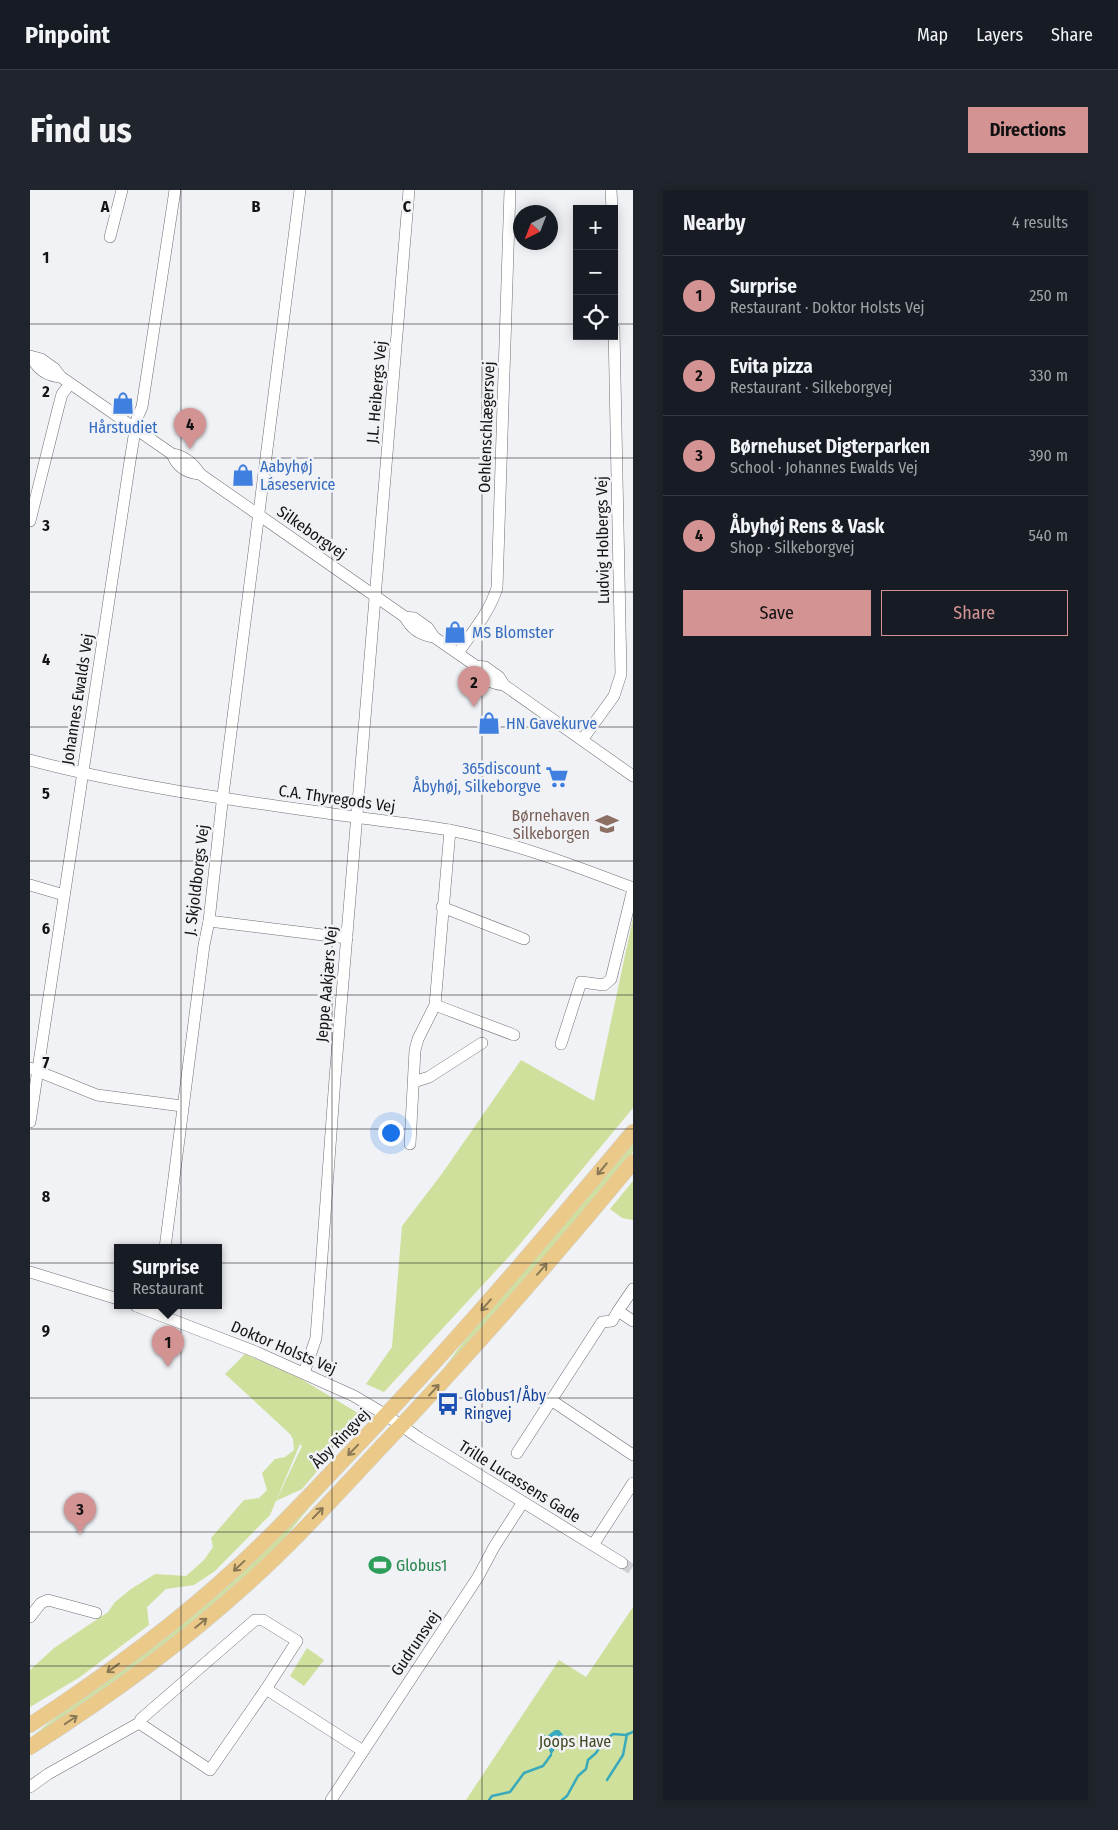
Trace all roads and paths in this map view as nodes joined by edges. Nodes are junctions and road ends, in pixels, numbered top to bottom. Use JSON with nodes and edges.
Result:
{"nodes":[{"id":1,"x":122,"y":190,"type":"edge"},
{"id":2,"x":175,"y":190,"type":"edge"},
{"id":3,"x":300,"y":190,"type":"edge"},
{"id":4,"x":408,"y":190,"type":"edge"},
{"id":5,"x":510,"y":190,"type":"edge"},
{"id":6,"x":611,"y":190,"type":"edge"},
{"id":7,"x":612,"y":205,"type":"edge"},
{"id":8,"x":110,"y":237,"type":"dead end"},
{"id":9,"x":614,"y":340,"type":"edge"},
{"id":10,"x":31,"y":357,"type":"edge"},
{"id":11,"x":65,"y":380,"type":"junction"},
{"id":12,"x":135,"y":429,"type":"junction"},
{"id":13,"x":259,"y":515,"type":"junction"},
{"id":14,"x":30,"y":522,"type":"edge"},
{"id":15,"x":375,"y":596,"type":"junction"},
{"id":16,"x":458,"y":653,"type":"junction"},
{"id":17,"x":582,"y":740,"type":"junction"},
{"id":18,"x":30,"y":760,"type":"edge"},
{"id":19,"x":82,"y":774,"type":"junction"},
{"id":20,"x":632,"y":775,"type":"edge"},
{"id":21,"x":222,"y":798,"type":"junction"},
{"id":22,"x":357,"y":817,"type":"junction"},
{"id":23,"x":450,"y":830,"type":"junction"},
{"id":24,"x":30,"y":885,"type":"edge"},
{"id":25,"x":633,"y":889,"type":"edge"},
{"id":26,"x":64,"y":895,"type":"junction"},
{"id":27,"x":442,"y":908,"type":"junction"},
{"id":28,"x":208,"y":922,"type":"junction"},
{"id":29,"x":346,"y":938,"type":"junction"},
{"id":30,"x":524,"y":939,"type":"dead end"},
{"id":31,"x":435,"y":1005,"type":"junction"},
{"id":32,"x":514,"y":1035,"type":"dead end"},
{"id":33,"x":482,"y":1043,"type":"dead end"},
{"id":34,"x":561,"y":1044,"type":"dead end"},
{"id":35,"x":34,"y":1069,"type":"edge"},
{"id":36,"x":414,"y":1082,"type":"junction"},
{"id":37,"x":182,"y":1106,"type":"junction"},
{"id":38,"x":30,"y":1122,"type":"edge"},
{"id":39,"x":633,"y":1132,"type":"edge"},
{"id":40,"x":410,"y":1144,"type":"dead end"},
{"id":41,"x":633,"y":1162,"type":"edge"},
{"id":42,"x":165,"y":1244,"type":"edge"},
{"id":43,"x":30,"y":1272,"type":"edge"},
{"id":44,"x":633,"y":1289,"type":"edge"},
{"id":45,"x":114,"y":1298,"type":"edge"},
{"id":46,"x":157,"y":1309,"type":"edge"},
{"id":47,"x":618,"y":1311,"type":"junction"},
{"id":48,"x":633,"y":1321,"type":"edge"},
{"id":49,"x":304,"y":1373,"type":"junction"},
{"id":50,"x":551,"y":1400,"type":"junction"},
{"id":51,"x":386,"y":1415,"type":"junction"},
{"id":52,"x":401,"y":1426,"type":"junction"},
{"id":53,"x":517,"y":1453,"type":"dead end"},
{"id":54,"x":633,"y":1455,"type":"edge"},
{"id":55,"x":633,"y":1483,"type":"edge"},
{"id":56,"x":523,"y":1502,"type":"junction"},
{"id":57,"x":593,"y":1545,"type":"junction"},
{"id":58,"x":622,"y":1563,"type":"tunnel mouth"},
{"id":59,"x":96,"y":1613,"type":"dead end"},
{"id":60,"x":30,"y":1617,"type":"edge"},
{"id":61,"x":266,"y":1689,"type":"junction"},
{"id":62,"x":139,"y":1723,"type":"junction"},
{"id":63,"x":30,"y":1725,"type":"edge"},
{"id":64,"x":30,"y":1747,"type":"edge"},
{"id":65,"x":363,"y":1750,"type":"junction"},
{"id":66,"x":30,"y":1787,"type":"edge"},
{"id":67,"x":331,"y":1800,"type":"edge"}],
"edges":[{"from":1,"to":8,"type":"street"},
{"from":2,"to":12,"type":"street","name":"Johannes Ewalds Vej"},
{"from":3,"to":13,"type":"street","name":"J. Skjoldborgs Vej"},
{"from":4,"to":15,"type":"street","name":"J.L. Heibergs Vej"},
{"from":5,"to":16,"type":"street","name":"Oehlenschlægersvej"},
{"from":6,"to":7,"type":"street"},
{"from":9,"to":17,"type":"street","name":"Ludvig Holbergs Vej"},
{"from":10,"to":11,"type":"street","name":"Silkeborgvej"},
{"from":11,"to":12,"type":"street","name":"Silkeborgvej"},
{"from":11,"to":14,"type":"street"},
{"from":12,"to":13,"type":"street","name":"Silkeborgvej"},
{"from":12,"to":19,"type":"street","name":"Johannes Ewalds Vej"},
{"from":13,"to":15,"type":"street","name":"Silkeborgvej"},
{"from":13,"to":21,"type":"street","name":"J. Skjoldborgs Vej"},
{"from":15,"to":16,"type":"street","name":"Silkeborgvej"},
{"from":15,"to":22,"type":"street","name":"Jeppe Aakjærs Vej"},
{"from":16,"to":17,"type":"street","name":"Silkeborgvej"},
{"from":17,"to":20,"type":"street","name":"Silkeborgvej"},
{"from":18,"to":19,"type":"street","name":"C.A. Thyregods Vej"},
{"from":19,"to":21,"type":"street","name":"C.A. Thyregods Vej"},
{"from":19,"to":26,"type":"street","name":"Johannes Ewalds Vej"},
{"from":21,"to":22,"type":"street","name":"C.A. Thyregods Vej"},
{"from":21,"to":28,"type":"street","name":"J. Skjoldborgs Vej"},
{"from":22,"to":23,"type":"street","name":"C.A. Thyregods Vej"},
{"from":22,"to":29,"type":"street","name":"Jeppe Aakjærs Vej"},
{"from":23,"to":25,"type":"street","name":"C.A. Thyregods Vej"},
{"from":23,"to":27,"type":"street"},
{"from":24,"to":26,"type":"street"},
{"from":25,"to":34,"type":"street","name":"C.A. Thyregods Vej"},
{"from":26,"to":35,"type":"street","name":"Johannes Ewalds Vej"},
{"from":27,"to":30,"type":"street"},
{"from":27,"to":31,"type":"street"},
{"from":28,"to":29,"type":"street"},
{"from":28,"to":37,"type":"street","name":"J. Skjoldborgs Vej"},
{"from":29,"to":49,"type":"street","name":"Jeppe Aakjærs Vej"},
{"from":31,"to":32,"type":"street"},
{"from":31,"to":36,"type":"street"},
{"from":33,"to":36,"type":"street"},
{"from":35,"to":37,"type":"street"},
{"from":35,"to":38,"type":"street","name":"Johannes Ewalds Vej"},
{"from":36,"to":40,"type":"street"},
{"from":37,"to":42,"type":"street","name":"J. Skjoldborgs Vej"},
{"from":39,"to":51,"type":"main road","name":"Åby Ringvej","one_way":true},
{"from":52,"to":41,"type":"main road","one_way":true},
{"from":43,"to":45,"type":"street"},
{"from":44,"to":47,"type":"street"},
{"from":46,"to":49,"type":"street","name":"Doktor Holsts Vej"},
{"from":47,"to":48,"type":"street"},
{"from":47,"to":50,"type":"street"},
{"from":49,"to":51,"type":"street","name":"Doktor Holsts Vej"},
{"from":50,"to":53,"type":"street"},
{"from":50,"to":54,"type":"street"},
{"from":51,"to":52,"type":"street","name":"Doktor Holsts Vej"},
{"from":51,"to":63,"type":"main road","name":"Åby Ringvej","one_way":true},
{"from":52,"to":56,"type":"street","name":"Trille Lucassens Gade"},
{"from":64,"to":52,"type":"main road","one_way":true},
{"from":55,"to":57,"type":"street"},
{"from":56,"to":57,"type":"street","name":"Trille Lucassens Gade"},
{"from":56,"to":65,"type":"street","name":"Gudrunsvej"},
{"from":57,"to":58,"type":"street","name":"Trille Lucassens Gade"},
{"from":59,"to":60,"type":"street"},
{"from":61,"to":62,"type":"street"},
{"from":61,"to":62,"type":"street"},
{"from":61,"to":65,"type":"street"},
{"from":62,"to":66,"type":"street"},
{"from":65,"to":67,"type":"street","name":"Gudrunsvej"}]}
